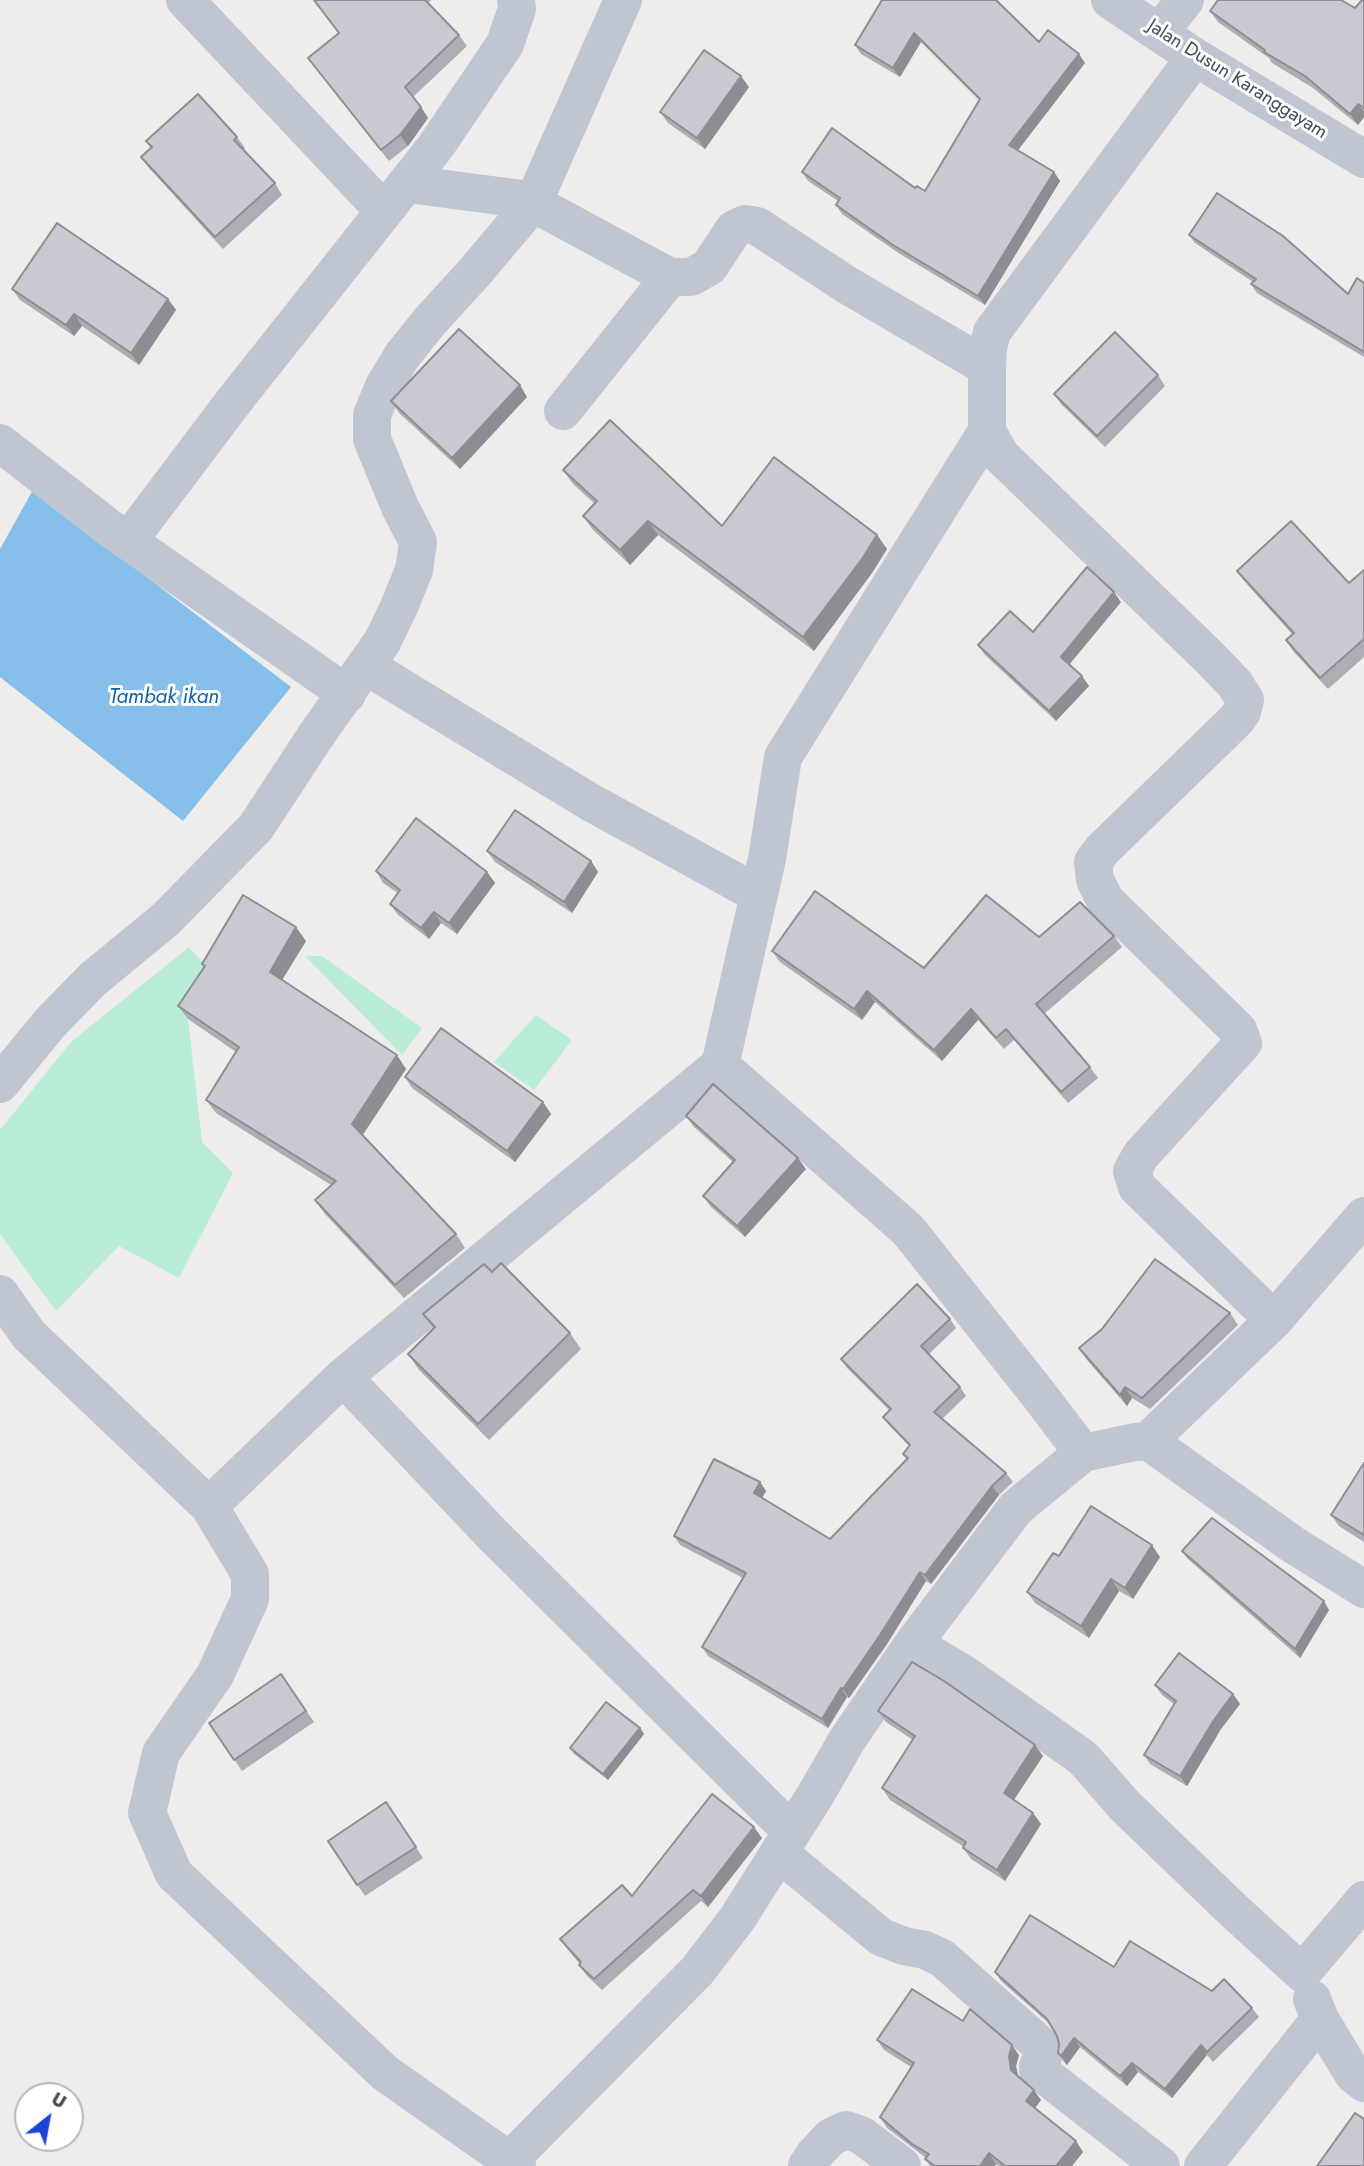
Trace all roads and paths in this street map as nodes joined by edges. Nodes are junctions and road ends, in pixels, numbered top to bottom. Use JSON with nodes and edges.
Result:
{"nodes":[{"id":1,"x":185,"y":0,"type":"edge"},
{"id":2,"x":516,"y":0,"type":"edge"},
{"id":3,"x":623,"y":0,"type":"edge"},
{"id":4,"x":1111,"y":0,"type":"edge"},
{"id":5,"x":1185,"y":0,"type":"edge"},
{"id":6,"x":1159,"y":33,"type":"junction"},
{"id":7,"x":1195,"y":58,"type":"junction"},
{"id":8,"x":1364,"y":159,"type":"edge"},
{"id":9,"x":411,"y":195,"type":"junction"},
{"id":10,"x":527,"y":201,"type":"junction"},
{"id":11,"x":670,"y":277,"type":"junction"},
{"id":12,"x":987,"y":367,"type":"junction"},
{"id":13,"x":563,"y":411,"type":"dead end"},
{"id":14,"x":987,"y":431,"type":"junction"},
{"id":15,"x":0,"y":443,"type":"edge"},
{"id":16,"x":129,"y":540,"type":"junction"},
{"id":17,"x":356,"y":680,"type":"junction"},
{"id":18,"x":758,"y":894,"type":"junction"},
{"id":19,"x":720,"y":1065,"type":"junction"},
{"id":20,"x":0,"y":1084,"type":"edge"},
{"id":21,"x":1364,"y":1216,"type":"edge"},
{"id":22,"x":0,"y":1294,"type":"edge"},
{"id":23,"x":1274,"y":1320,"type":"junction"},
{"id":24,"x":343,"y":1377,"type":"junction"},
{"id":25,"x":1148,"y":1441,"type":"junction"},
{"id":26,"x":1083,"y":1453,"type":"junction"},
{"id":27,"x":209,"y":1506,"type":"junction"},
{"id":28,"x":1364,"y":1589,"type":"edge"},
{"id":29,"x":913,"y":1644,"type":"junction"},
{"id":30,"x":786,"y":1843,"type":"junction"},
{"id":31,"x":1364,"y":1899,"type":"edge"},
{"id":32,"x":1302,"y":1973,"type":"junction"},
{"id":33,"x":1320,"y":2019,"type":"junction"},
{"id":34,"x":1364,"y":2083,"type":"edge"},
{"id":35,"x":514,"y":2163,"type":"edge"},
{"id":36,"x":807,"y":2166,"type":"edge"},
{"id":37,"x":902,"y":2166,"type":"edge"},
{"id":38,"x":1161,"y":2166,"type":"edge"},
{"id":39,"x":1203,"y":2166,"type":"edge"}],
"edges":[{"from":1,"to":9,"type":"street"},
{"from":2,"to":9,"type":"street"},
{"from":3,"to":10,"type":"street"},
{"from":4,"to":6,"type":"street","name":"Jalan Dusun Karanggayam"},
{"from":5,"to":6,"type":"street"},
{"from":6,"to":7,"type":"street","name":"Jalan Dusun Karanggayam"},
{"from":7,"to":8,"type":"street","name":"Jalan Dusun Karanggayam"},
{"from":7,"to":12,"type":"street"},
{"from":9,"to":10,"type":"street"},
{"from":9,"to":16,"type":"street"},
{"from":10,"to":11,"type":"street"},
{"from":10,"to":17,"type":"street"},
{"from":11,"to":12,"type":"street"},
{"from":11,"to":13,"type":"street"},
{"from":12,"to":14,"type":"street"},
{"from":14,"to":18,"type":"street"},
{"from":14,"to":23,"type":"street"},
{"from":15,"to":16,"type":"street"},
{"from":16,"to":17,"type":"street"},
{"from":17,"to":18,"type":"street"},
{"from":17,"to":20,"type":"street"},
{"from":18,"to":19,"type":"street"},
{"from":19,"to":24,"type":"street"},
{"from":19,"to":26,"type":"street"},
{"from":21,"to":23,"type":"street"},
{"from":22,"to":27,"type":"street"},
{"from":23,"to":25,"type":"street"},
{"from":24,"to":27,"type":"street"},
{"from":24,"to":30,"type":"street"},
{"from":25,"to":26,"type":"street"},
{"from":25,"to":28,"type":"street"},
{"from":26,"to":29,"type":"street"},
{"from":27,"to":35,"type":"street"},
{"from":29,"to":30,"type":"street"},
{"from":29,"to":32,"type":"street"},
{"from":30,"to":35,"type":"street"},
{"from":30,"to":38,"type":"street"},
{"from":31,"to":32,"type":"street"},
{"from":32,"to":33,"type":"street"},
{"from":33,"to":34,"type":"street"},
{"from":33,"to":39,"type":"street"},
{"from":36,"to":37,"type":"street"}]}
